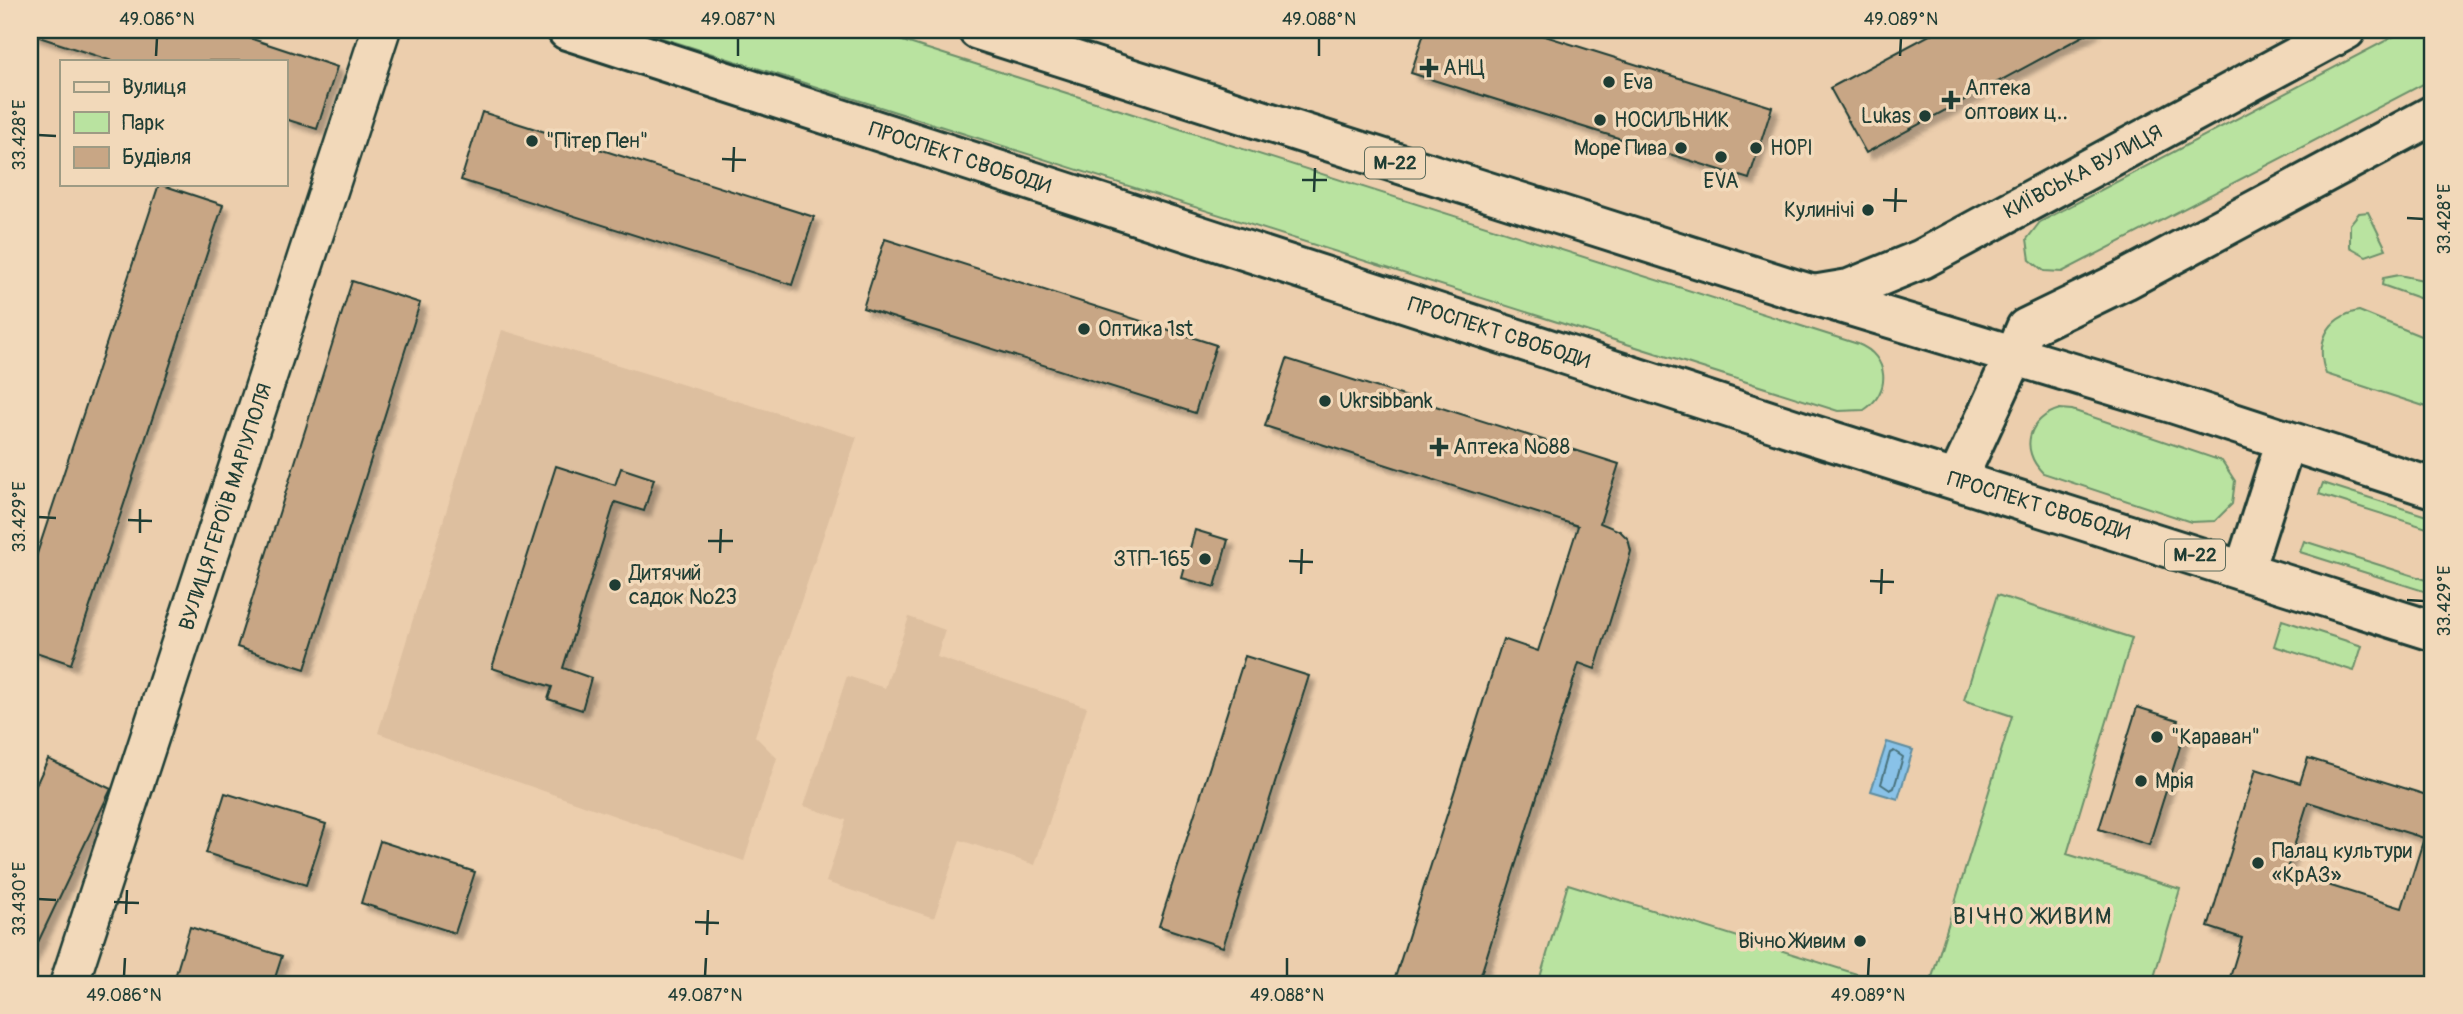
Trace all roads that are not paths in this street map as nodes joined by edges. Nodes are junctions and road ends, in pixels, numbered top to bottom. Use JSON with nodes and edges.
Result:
{"nodes":[{"id":1,"x":382,"y":30,"type":"edge"},
{"id":2,"x":567,"y":30,"type":"edge"},
{"id":3,"x":978,"y":30,"type":"edge"},
{"id":4,"x":2346,"y":30,"type":"edge"},
{"id":5,"x":2433,"y":115,"type":"edge"},
{"id":6,"x":1813,"y":295,"type":"junction"},
{"id":7,"x":2014,"y":356,"type":"junction"},
{"id":8,"x":2286,"y":440,"type":"junction"},
{"id":9,"x":1958,"y":480,"type":"junction"},
{"id":10,"x":2433,"y":488,"type":"edge"},
{"id":11,"x":2244,"y":571,"type":"junction"},
{"id":12,"x":2433,"y":631,"type":"edge"},
{"id":13,"x":69,"y":984,"type":"edge"}],
"edges":[{"from":1,"to":13,"type":"street","name":"ВУЛИЦЯ ГЕРОЇВ МАРІУПОЛЯ"},
{"from":2,"to":9,"type":"main road","name":"ПРОСПЕКТ СВОБОДИ","number":"М-22"},
{"from":3,"to":6,"type":"main road","number":"М-22"},
{"from":4,"to":6,"type":"main road","name":"КИЇВСЬКА ВУЛИЦЯ"},
{"from":5,"to":7,"type":"main road"},
{"from":6,"to":7,"type":"main road","number":"М-22"},
{"from":7,"to":8,"type":"main road","number":"М-22"},
{"from":7,"to":9,"type":"main road"},
{"from":8,"to":10,"type":"main road","number":"М-22"},
{"from":8,"to":11,"type":"main road"},
{"from":9,"to":11,"type":"main road","name":"ПРОСПЕКТ СВОБОДИ","number":"М-22"},
{"from":11,"to":12,"type":"main road","name":"ПРОСПЕКТ СВОБОДИ","number":"М-22"}]}
